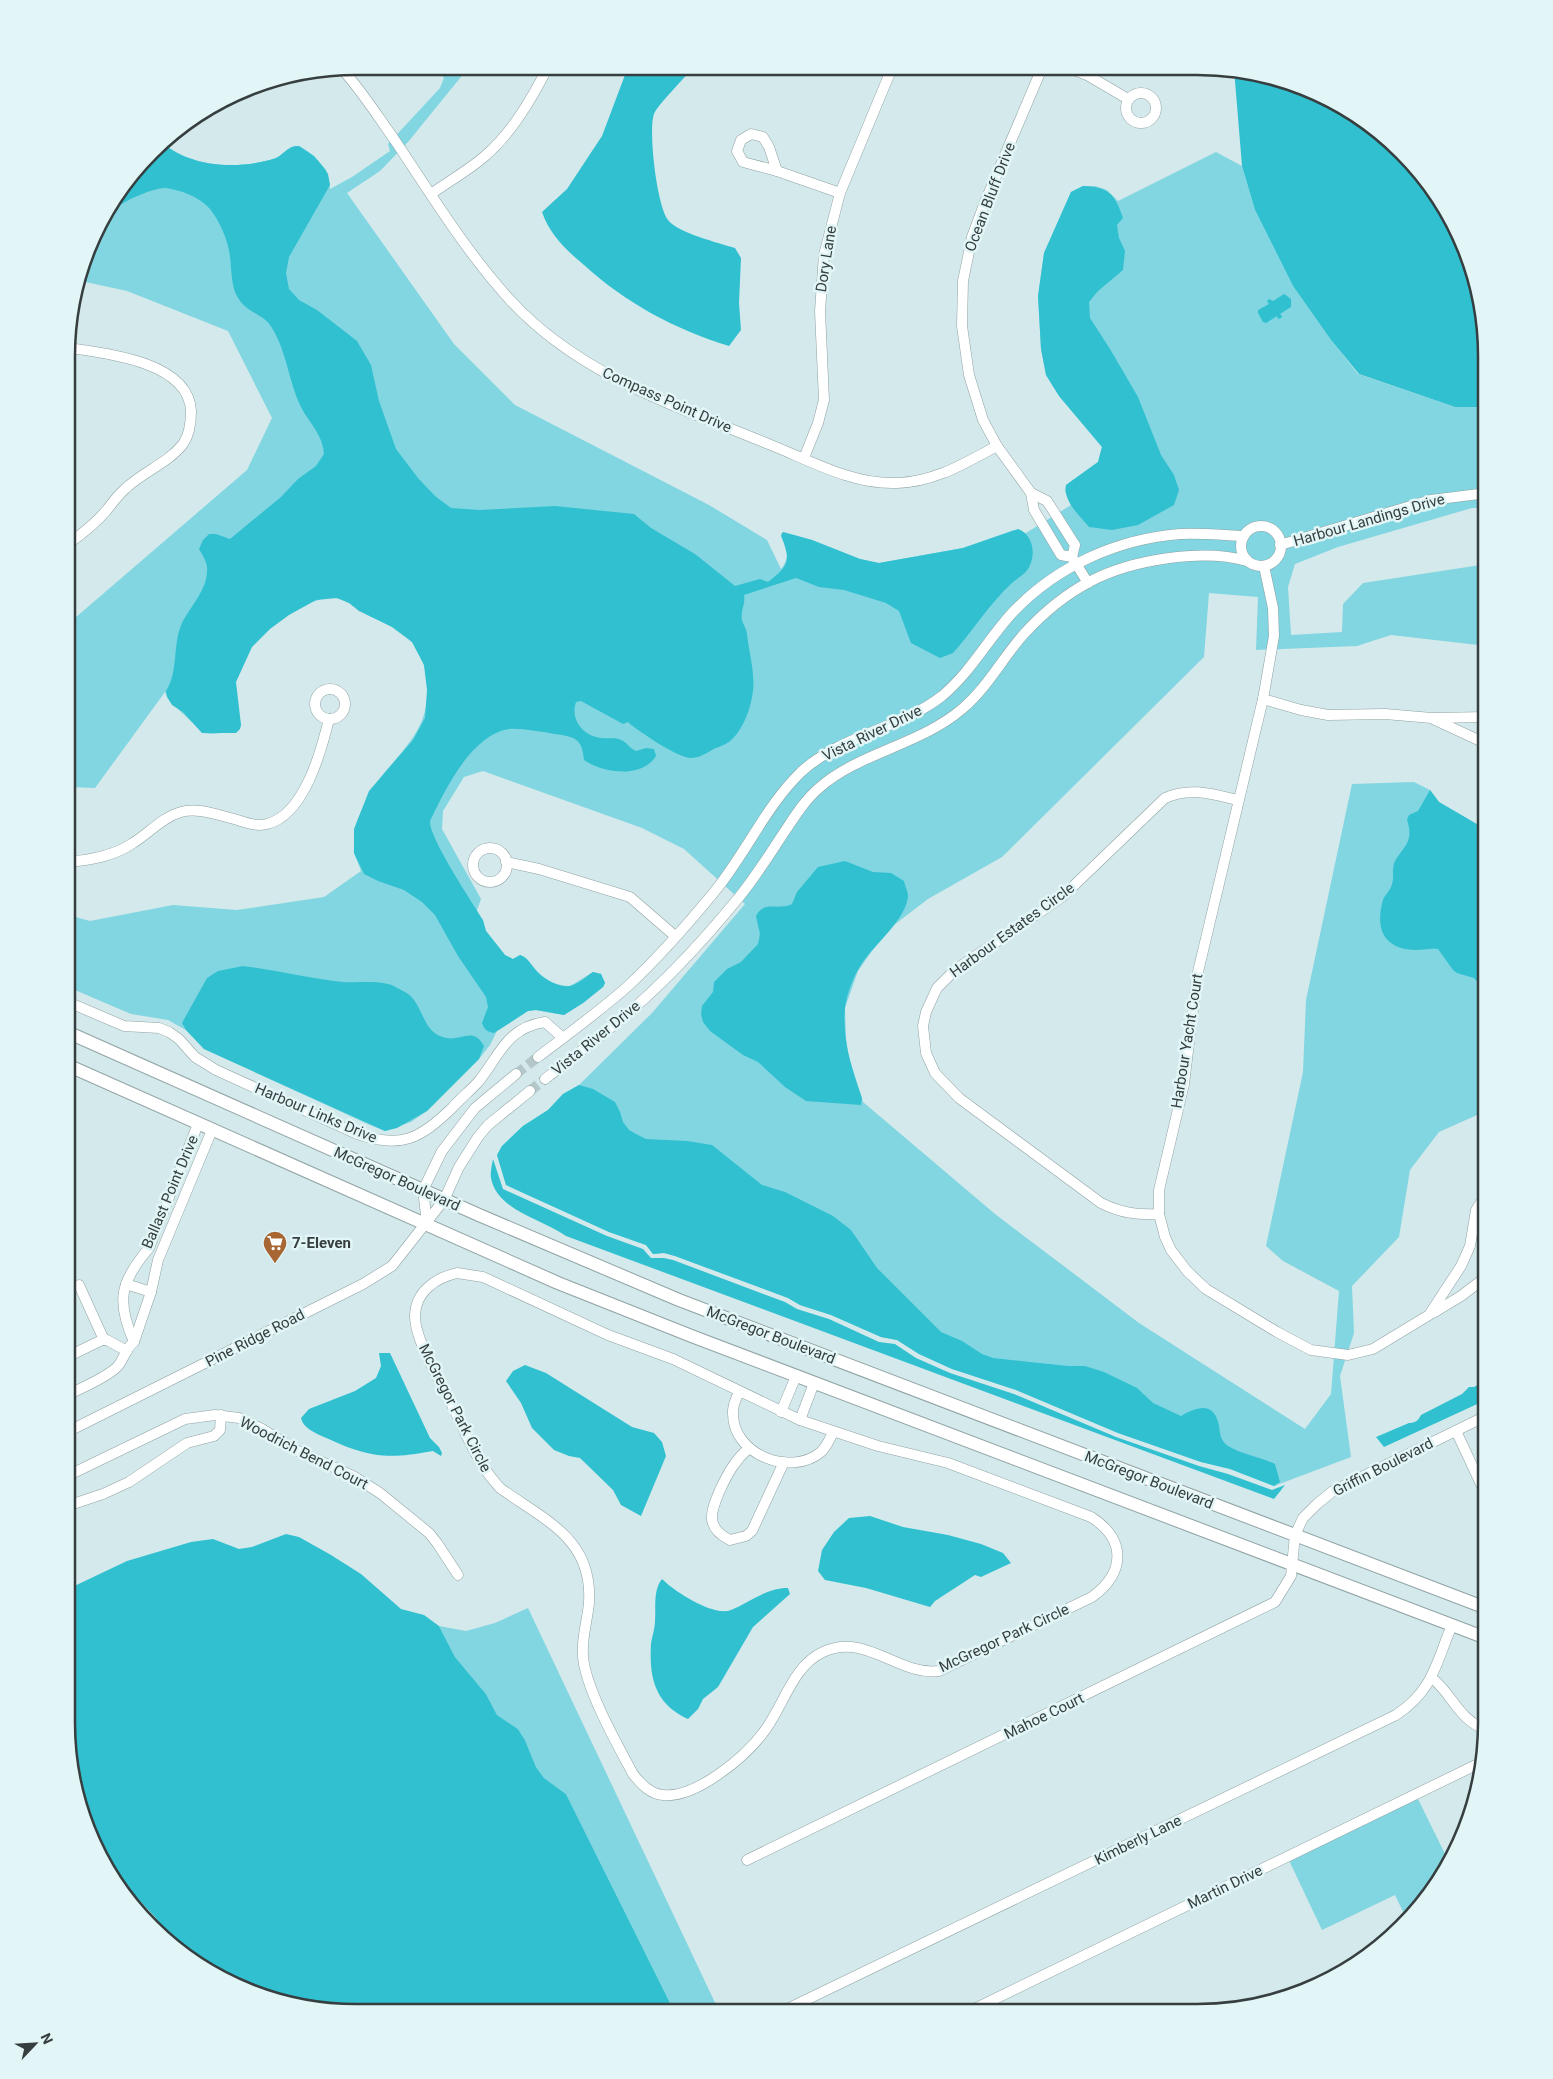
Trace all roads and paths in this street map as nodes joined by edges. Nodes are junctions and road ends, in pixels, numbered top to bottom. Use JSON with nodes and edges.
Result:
{"nodes":[{"id":1,"x":347,"y":75,"type":"edge"},
{"id":2,"x":543,"y":75,"type":"edge"},
{"id":3,"x":889,"y":75,"type":"edge"},
{"id":4,"x":1039,"y":75,"type":"edge"},
{"id":5,"x":1087,"y":75,"type":"edge"},
{"id":6,"x":1128,"y":100,"type":"dead end"},
{"id":7,"x":777,"y":171,"type":"dead end"},
{"id":8,"x":431,"y":194,"type":"junction"},
{"id":9,"x":840,"y":194,"type":"junction"},
{"id":10,"x":75,"y":349,"type":"edge"},
{"id":11,"x":998,"y":446,"type":"junction"},
{"id":12,"x":804,"y":458,"type":"junction"},
{"id":13,"x":1031,"y":493,"type":"junction"},
{"id":14,"x":1478,"y":494,"type":"edge"},
{"id":15,"x":1061,"y":523,"type":"junction"},
{"id":16,"x":1047,"y":532,"type":"junction"},
{"id":17,"x":1244,"y":536,"type":"junction"},
{"id":18,"x":75,"y":539,"type":"edge"},
{"id":19,"x":1280,"y":545,"type":"junction"},
{"id":20,"x":1074,"y":560,"type":"junction"},
{"id":21,"x":1247,"y":561,"type":"junction"},
{"id":22,"x":1264,"y":566,"type":"junction"},
{"id":23,"x":1088,"y":583,"type":"junction"},
{"id":24,"x":1263,"y":699,"type":"junction"},
{"id":25,"x":1478,"y":717,"type":"edge"},
{"id":26,"x":1432,"y":718,"type":"junction"},
{"id":27,"x":329,"y":720,"type":"dead end"},
{"id":28,"x":1478,"y":740,"type":"edge"},
{"id":29,"x":1238,"y":800,"type":"junction"},
{"id":30,"x":75,"y":861,"type":"edge"},
{"id":31,"x":506,"y":862,"type":"dead end"},
{"id":32,"x":676,"y":936,"type":"junction"},
{"id":33,"x":75,"y":1005,"type":"edge"},
{"id":34,"x":75,"y":1035,"type":"edge"},
{"id":35,"x":562,"y":1038,"type":"junction"},
{"id":36,"x":538,"y":1057,"type":"tunnel mouth"},
{"id":37,"x":75,"y":1069,"type":"edge"},
{"id":38,"x":516,"y":1074,"type":"tunnel mouth"},
{"id":39,"x":544,"y":1079,"type":"tunnel mouth"},
{"id":40,"x":530,"y":1091,"type":"tunnel mouth"},
{"id":41,"x":198,"y":1124,"type":"junction"},
{"id":42,"x":212,"y":1130,"type":"junction"},
{"id":43,"x":423,"y":1190,"type":"junction"},
{"id":44,"x":444,"y":1200,"type":"junction"},
{"id":45,"x":1478,"y":1207,"type":"edge"},
{"id":46,"x":1160,"y":1214,"type":"junction"},
{"id":47,"x":427,"y":1223,"type":"junction"},
{"id":48,"x":154,"y":1237,"type":"junction"},
{"id":49,"x":166,"y":1243,"type":"junction"},
{"id":50,"x":1478,"y":1283,"type":"edge"},
{"id":51,"x":126,"y":1284,"type":"junction"},
{"id":52,"x":79,"y":1285,"type":"dead end"},
{"id":53,"x":150,"y":1292,"type":"junction"},
{"id":54,"x":1429,"y":1315,"type":"junction"},
{"id":55,"x":104,"y":1340,"type":"junction"},
{"id":56,"x":134,"y":1342,"type":"junction"},
{"id":57,"x":127,"y":1352,"type":"junction"},
{"id":58,"x":75,"y":1353,"type":"edge"},
{"id":59,"x":796,"y":1376,"type":"junction"},
{"id":60,"x":814,"y":1383,"type":"junction"},
{"id":61,"x":75,"y":1391,"type":"edge"},
{"id":62,"x":738,"y":1392,"type":"junction"},
{"id":63,"x":781,"y":1412,"type":"junction"},
{"id":64,"x":221,"y":1415,"type":"junction"},
{"id":65,"x":800,"y":1420,"type":"junction"},
{"id":66,"x":1478,"y":1420,"type":"edge"},
{"id":67,"x":75,"y":1428,"type":"edge"},
{"id":68,"x":1456,"y":1431,"type":"junction"},
{"id":69,"x":833,"y":1432,"type":"junction"},
{"id":70,"x":749,"y":1448,"type":"junction"},
{"id":71,"x":784,"y":1462,"type":"junction"},
{"id":72,"x":75,"y":1472,"type":"edge"},
{"id":73,"x":1478,"y":1477,"type":"edge"},
{"id":74,"x":75,"y":1503,"type":"edge"},
{"id":75,"x":1294,"y":1535,"type":"junction"},
{"id":76,"x":1292,"y":1564,"type":"junction"},
{"id":77,"x":458,"y":1575,"type":"dead end"},
{"id":78,"x":1478,"y":1605,"type":"edge"},
{"id":79,"x":1452,"y":1626,"type":"junction"},
{"id":80,"x":1478,"y":1635,"type":"edge"},
{"id":81,"x":1432,"y":1678,"type":"junction"},
{"id":82,"x":1478,"y":1725,"type":"edge"},
{"id":83,"x":1475,"y":1765,"type":"edge"},
{"id":84,"x":747,"y":1860,"type":"dead end"},
{"id":85,"x":798,"y":2004,"type":"edge"},
{"id":86,"x":984,"y":2004,"type":"edge"}],
"edges":[{"from":1,"to":8,"type":"street","name":"Compass Point Drive"},
{"from":2,"to":8,"type":"street"},
{"from":3,"to":9,"type":"street","name":"Dory Lane"},
{"from":4,"to":11,"type":"street","name":"Ocean Bluff Drive"},
{"from":5,"to":6,"type":"street"},
{"from":7,"to":9,"type":"street"},
{"from":8,"to":12,"type":"street","name":"Compass Point Drive"},
{"from":9,"to":12,"type":"street","name":"Dory Lane"},
{"from":10,"to":18,"type":"street"},
{"from":11,"to":12,"type":"street","name":"Compass Point Drive"},
{"from":11,"to":13,"type":"street","name":"Ocean Bluff Drive"},
{"from":13,"to":15,"type":"street","name":"Ocean Bluff Drive"},
{"from":13,"to":16,"type":"street","name":"Ocean Bluff Drive"},
{"from":14,"to":19,"type":"street","name":"Harbour Landings Drive"},
{"from":15,"to":16,"type":"street"},
{"from":15,"to":20,"type":"street","name":"Ocean Bluff Drive"},
{"from":16,"to":20,"type":"street","name":"Ocean Bluff Drive"},
{"from":17,"to":19,"type":"street"},
{"from":17,"to":20,"type":"street","name":"Vista River Drive"},
{"from":17,"to":21,"type":"street"},
{"from":19,"to":22,"type":"street"},
{"from":20,"to":23,"type":"street"},
{"from":20,"to":32,"type":"street","name":"Vista River Drive"},
{"from":21,"to":22,"type":"street"},
{"from":21,"to":23,"type":"street","name":"Vista River Drive"},
{"from":22,"to":24,"type":"street","name":"Harbour Yacht Court"},
{"from":23,"to":39,"type":"street","name":"Vista River Drive"},
{"from":24,"to":26,"type":"street"},
{"from":24,"to":29,"type":"street","name":"Harbour Yacht Court"},
{"from":25,"to":26,"type":"street"},
{"from":26,"to":28,"type":"street"},
{"from":27,"to":30,"type":"street"},
{"from":29,"to":46,"type":"street","name":"Harbour Yacht Court"},
{"from":29,"to":46,"type":"street","name":"Harbour Estates Circle"},
{"from":31,"to":32,"type":"street"},
{"from":32,"to":35,"type":"street","name":"Vista River Drive"},
{"from":33,"to":35,"type":"street","name":"Harbour Links Drive"},
{"from":34,"to":43,"type":"main road","name":"McGregor Boulevard"},
{"from":35,"to":36,"type":"street","name":"Vista River Drive"},
{"from":37,"to":41,"type":"main road","name":"McGregor Boulevard"},
{"from":38,"to":43,"type":"street"},
{"from":40,"to":44,"type":"street"},
{"from":41,"to":42,"type":"main road","name":"McGregor Boulevard"},
{"from":41,"to":48,"type":"street","name":"Ballast Point Drive"},
{"from":42,"to":47,"type":"main road","name":"McGregor Boulevard"},
{"from":42,"to":49,"type":"street","name":"Ballast Point Drive"},
{"from":43,"to":44,"type":"main road","name":"McGregor Boulevard"},
{"from":43,"to":47,"type":"street"},
{"from":44,"to":47,"type":"street","name":"Pine Ridge Road"},
{"from":44,"to":75,"type":"main road","name":"McGregor Boulevard"},
{"from":45,"to":54,"type":"street","name":"Harbour Yacht Court"},
{"from":46,"to":54,"type":"street","name":"Harbour Yacht Court"},
{"from":47,"to":59,"type":"main road","name":"McGregor Boulevard"},
{"from":47,"to":67,"type":"street","name":"Pine Ridge Road"},
{"from":48,"to":49,"type":"street"},
{"from":48,"to":51,"type":"street","name":"Ballast Point Drive"},
{"from":49,"to":53,"type":"street","name":"Ballast Point Drive"},
{"from":50,"to":54,"type":"street","name":"Harbour Yacht Court"},
{"from":51,"to":53,"type":"street"},
{"from":51,"to":56,"type":"street","name":"Ballast Point Drive"},
{"from":52,"to":55,"type":"street"},
{"from":53,"to":56,"type":"street","name":"Ballast Point Drive"},
{"from":55,"to":57,"type":"street"},
{"from":55,"to":58,"type":"street"},
{"from":56,"to":57,"type":"street","name":"Ballast Point Drive"},
{"from":57,"to":61,"type":"street","name":"Ballast Point Drive"},
{"from":59,"to":60,"type":"main road","name":"McGregor Boulevard"},
{"from":59,"to":63,"type":"street"},
{"from":60,"to":65,"type":"street"},
{"from":60,"to":76,"type":"main road","name":"McGregor Boulevard"},
{"from":62,"to":63,"type":"street","name":"McGregor Park Circle"},
{"from":62,"to":69,"type":"street","name":"McGregor Park Circle"},
{"from":62,"to":70,"type":"street"},
{"from":63,"to":65,"type":"street","name":"McGregor Park Circle"},
{"from":64,"to":72,"type":"street","name":"Woodrich Bend Court"},
{"from":64,"to":74,"type":"street"},
{"from":64,"to":77,"type":"street","name":"Woodrich Bend Court"},
{"from":65,"to":69,"type":"street","name":"McGregor Park Circle"},
{"from":66,"to":68,"type":"street","name":"Griffin Boulevard"},
{"from":68,"to":73,"type":"street"},
{"from":68,"to":75,"type":"street","name":"Griffin Boulevard"},
{"from":69,"to":71,"type":"street"},
{"from":70,"to":71,"type":"street"},
{"from":70,"to":71,"type":"street"},
{"from":75,"to":76,"type":"street","name":"Mahoe Court"},
{"from":75,"to":78,"type":"main road","name":"McGregor Boulevard"},
{"from":76,"to":79,"type":"main road","name":"McGregor Boulevard"},
{"from":76,"to":84,"type":"street","name":"Mahoe Court"},
{"from":79,"to":80,"type":"main road","name":"McGregor Boulevard"},
{"from":79,"to":81,"type":"street","name":"Kimberly Lane"},
{"from":81,"to":82,"type":"street"},
{"from":81,"to":85,"type":"street","name":"Kimberly Lane"},
{"from":83,"to":86,"type":"street","name":"Martin Drive"}]}
